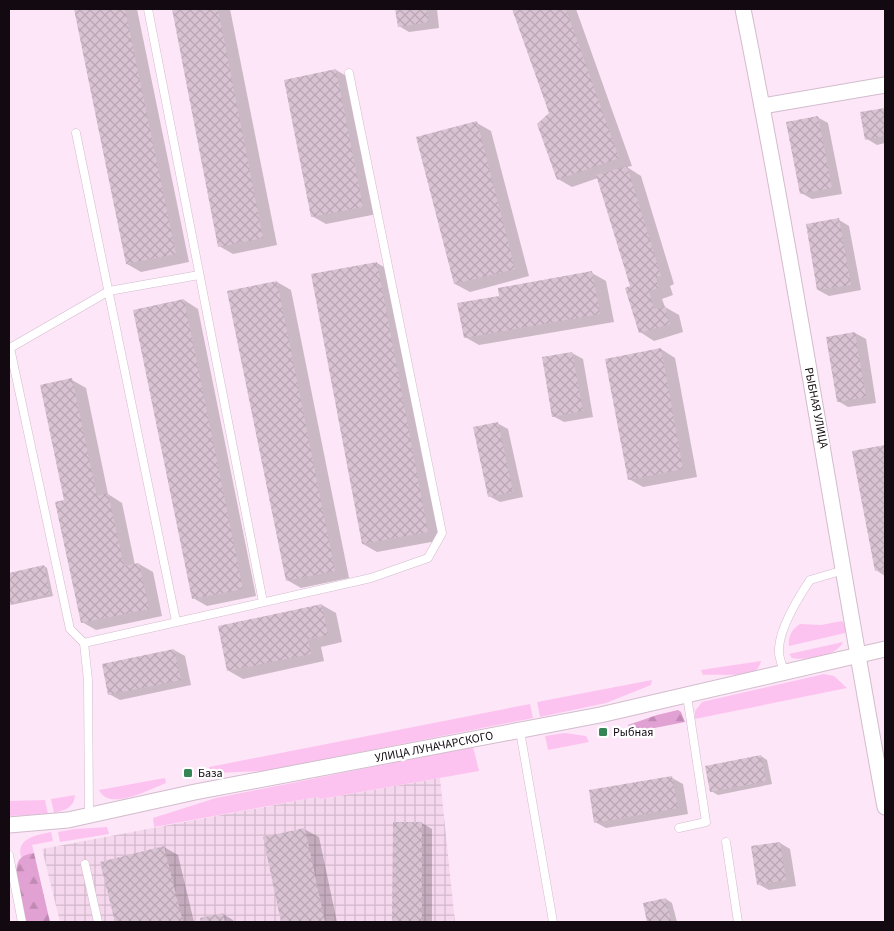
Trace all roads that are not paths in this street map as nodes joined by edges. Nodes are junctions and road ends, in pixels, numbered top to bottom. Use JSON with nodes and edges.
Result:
{"nodes":[{"id":1,"x":148,"y":9,"type":"edge"},
{"id":2,"x":743,"y":9,"type":"edge"},
{"id":3,"x":349,"y":73,"type":"dead end"},
{"id":4,"x":885,"y":85,"type":"edge"},
{"id":5,"x":762,"y":106,"type":"junction"},
{"id":6,"x":76,"y":133,"type":"dead end"},
{"id":7,"x":199,"y":275,"type":"junction"},
{"id":8,"x":108,"y":291,"type":"junction"},
{"id":9,"x":844,"y":570,"type":"junction"},
{"id":10,"x":263,"y":602,"type":"junction"},
{"id":11,"x":176,"y":621,"type":"junction"},
{"id":12,"x":84,"y":643,"type":"junction"},
{"id":13,"x":885,"y":649,"type":"edge"},
{"id":14,"x":858,"y":656,"type":"junction"},
{"id":15,"x":784,"y":673,"type":"junction"},
{"id":16,"x":687,"y":696,"type":"junction"},
{"id":17,"x":520,"y":731,"type":"junction"},
{"id":18,"x":884,"y":797,"type":"edge"},
{"id":19,"x":89,"y":815,"type":"junction"},
{"id":20,"x":9,"y":825,"type":"edge"},
{"id":21,"x":679,"y":828,"type":"dead end"},
{"id":22,"x":726,"y":842,"type":"dead end"},
{"id":23,"x":9,"y":855,"type":"edge"},
{"id":24,"x":85,"y":864,"type":"dead end"},
{"id":25,"x":22,"y":922,"type":"edge"},
{"id":26,"x":98,"y":922,"type":"edge"},
{"id":27,"x":553,"y":922,"type":"edge"},
{"id":28,"x":738,"y":922,"type":"edge"}],
"edges":[{"from":1,"to":7,"type":"lane"},
{"from":2,"to":5,"type":"street","name":"РЫБНАЯ УЛИЦА"},
{"from":3,"to":10,"type":"lane"},
{"from":4,"to":5,"type":"street"},
{"from":5,"to":9,"type":"street","name":"РЫБНАЯ УЛИЦА"},
{"from":6,"to":8,"type":"lane"},
{"from":7,"to":8,"type":"lane"},
{"from":7,"to":10,"type":"lane"},
{"from":8,"to":11,"type":"lane"},
{"from":8,"to":12,"type":"lane"},
{"from":9,"to":14,"type":"street","name":"РЫБНАЯ УЛИЦА"},
{"from":9,"to":15,"type":"lane"},
{"from":10,"to":11,"type":"lane"},
{"from":11,"to":12,"type":"lane"},
{"from":12,"to":19,"type":"lane"},
{"from":13,"to":14,"type":"street","name":"УЛИЦА ЛУНАЧАРСКОГО"},
{"from":14,"to":15,"type":"street","name":"УЛИЦА ЛУНАЧАРСКОГО"},
{"from":14,"to":18,"type":"street","name":"РЫБНАЯ УЛИЦА"},
{"from":15,"to":16,"type":"street","name":"УЛИЦА ЛУНАЧАРСКОГО"},
{"from":16,"to":17,"type":"street","name":"УЛИЦА ЛУНАЧАРСКОГО"},
{"from":16,"to":21,"type":"lane"},
{"from":17,"to":19,"type":"street","name":"УЛИЦА ЛУНАЧАРСКОГО"},
{"from":17,"to":27,"type":"lane"},
{"from":19,"to":20,"type":"street","name":"УЛИЦА ЛУНАЧАРСКОГО"},
{"from":22,"to":28,"type":"lane"},
{"from":23,"to":25,"type":"lane"},
{"from":24,"to":26,"type":"lane"}]}
